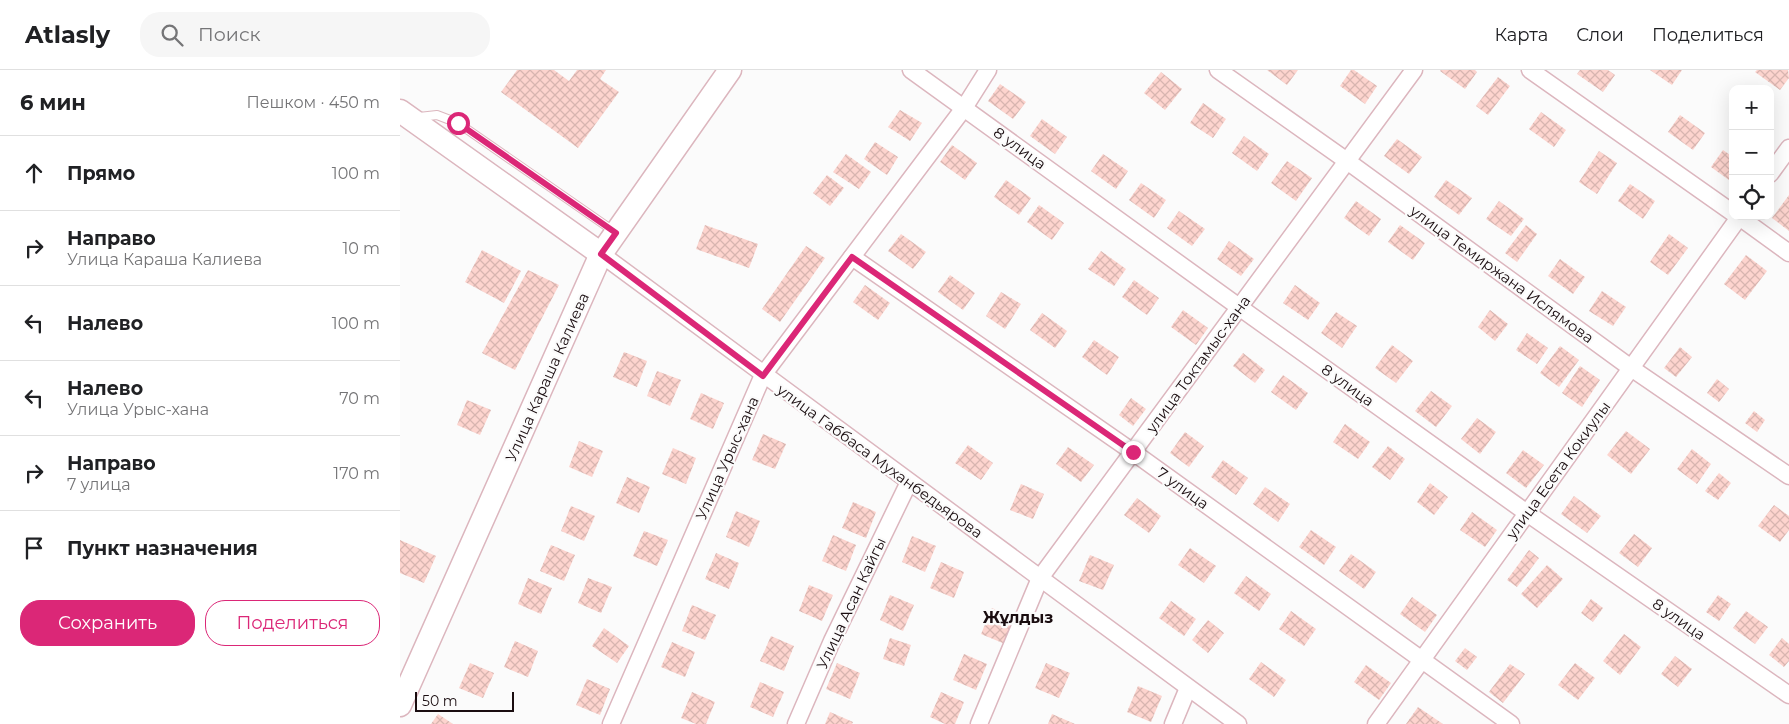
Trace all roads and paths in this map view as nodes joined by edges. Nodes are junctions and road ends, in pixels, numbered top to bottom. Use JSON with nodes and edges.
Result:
{"nodes":[{"id":1,"x":730,"y":70,"type":"edge"},
{"id":2,"x":911,"y":70,"type":"edge"},
{"id":3,"x":988,"y":70,"type":"edge"},
{"id":4,"x":1218,"y":70,"type":"edge"},
{"id":5,"x":1414,"y":70,"type":"edge"},
{"id":6,"x":1530,"y":70,"type":"edge"},
{"id":7,"x":964,"y":108,"type":"junction"},
{"id":8,"x":405,"y":114,"type":"edge"},
{"id":9,"x":1789,"y":148,"type":"edge"},
{"id":10,"x":1347,"y":161,"type":"junction"},
{"id":11,"x":1774,"y":169,"type":"edge"},
{"id":12,"x":1729,"y":210,"type":"edge"},
{"id":13,"x":1734,"y":220,"type":"edge"},
{"id":14,"x":1743,"y":220,"type":"edge"},
{"id":15,"x":616,"y":233,"type":"junction"},
{"id":16,"x":1789,"y":253,"type":"edge"},
{"id":17,"x":601,"y":254,"type":"junction"},
{"id":18,"x":852,"y":257,"type":"junction"},
{"id":19,"x":1239,"y":308,"type":"junction"},
{"id":20,"x":1631,"y":368,"type":"junction"},
{"id":21,"x":763,"y":376,"type":"junction"},
{"id":22,"x":1133,"y":452,"type":"junction"},
{"id":23,"x":1789,"y":476,"type":"edge"},
{"id":24,"x":909,"y":482,"type":"junction"},
{"id":25,"x":1527,"y":513,"type":"junction"},
{"id":26,"x":1040,"y":578,"type":"junction"},
{"id":27,"x":1422,"y":660,"type":"junction"},
{"id":28,"x":1188,"y":688,"type":"junction"},
{"id":29,"x":1789,"y":695,"type":"edge"},
{"id":30,"x":400,"y":704,"type":"edge"},
{"id":31,"x":611,"y":724,"type":"edge"},
{"id":32,"x":796,"y":724,"type":"edge"},
{"id":33,"x":979,"y":724,"type":"edge"},
{"id":34,"x":1173,"y":724,"type":"edge"},
{"id":35,"x":1238,"y":724,"type":"edge"},
{"id":36,"x":1376,"y":724,"type":"edge"},
{"id":37,"x":1511,"y":724,"type":"edge"}],
"edges":[{"from":1,"to":15,"type":"street","name":"Улица Караша Калиева"},
{"from":2,"to":7,"type":"street","name":"8 улица"},
{"from":3,"to":7,"type":"street","name":"Улица Урыс-хана"},
{"from":4,"to":10,"type":"street","name":"улица Темиржана Ислямова"},
{"from":5,"to":10,"type":"street","name":"улица Токтамыс-хана"},
{"from":6,"to":12,"type":"street"},
{"from":7,"to":18,"type":"street","name":"Улица Урыс-хана"},
{"from":7,"to":19,"type":"street","name":"8 улица"},
{"from":8,"to":15,"type":"lane"},
{"from":8,"to":17,"type":"street","name":"улица Габбаса Муханбедьярова"},
{"from":9,"to":11,"type":"street"},
{"from":10,"to":19,"type":"street","name":"улица Токтамыс-хана"},
{"from":10,"to":20,"type":"street","name":"улица Темиржана Ислямова"},
{"from":13,"to":20,"type":"street","name":"улица Есета Кокиулы"},
{"from":14,"to":16,"type":"street"},
{"from":15,"to":17,"type":"street","name":"Улица Караша Калиева"},
{"from":17,"to":21,"type":"street","name":"улица Габбаса Муханбедьярова"},
{"from":17,"to":30,"type":"street","name":"Улица Караша Калиева"},
{"from":18,"to":21,"type":"street","name":"Улица Урыс-хана"},
{"from":18,"to":22,"type":"street","name":"7 улица"},
{"from":19,"to":22,"type":"street","name":"улица Токтамыс-хана"},
{"from":19,"to":25,"type":"street","name":"8 улица"},
{"from":20,"to":23,"type":"street","name":"улица Темиржана Ислямова"},
{"from":20,"to":25,"type":"street","name":"улица Есета Кокиулы"},
{"from":21,"to":24,"type":"street","name":"улица Габбаса Муханбедьярова"},
{"from":21,"to":31,"type":"street","name":"Улица Урыс-хана"},
{"from":22,"to":26,"type":"street","name":"улица Токтамыс-хана"},
{"from":22,"to":27,"type":"street","name":"7 улица"},
{"from":24,"to":26,"type":"street","name":"улица Габбаса Муханбедьярова"},
{"from":24,"to":32,"type":"street","name":"Улица Асан Кайгы"},
{"from":25,"to":27,"type":"street","name":"улица Есета Кокиулы"},
{"from":25,"to":29,"type":"street","name":"8 улица"},
{"from":26,"to":28,"type":"street","name":"улица Габбаса Муханбедьярова"},
{"from":26,"to":33,"type":"street","name":"улица Токтамыс-хана"},
{"from":27,"to":36,"type":"street","name":"улица Есета Кокиулы"},
{"from":27,"to":37,"type":"street","name":"7 улица"},
{"from":28,"to":34,"type":"street"},
{"from":28,"to":35,"type":"street","name":"улица Габбаса Муханбедьярова"}]}
